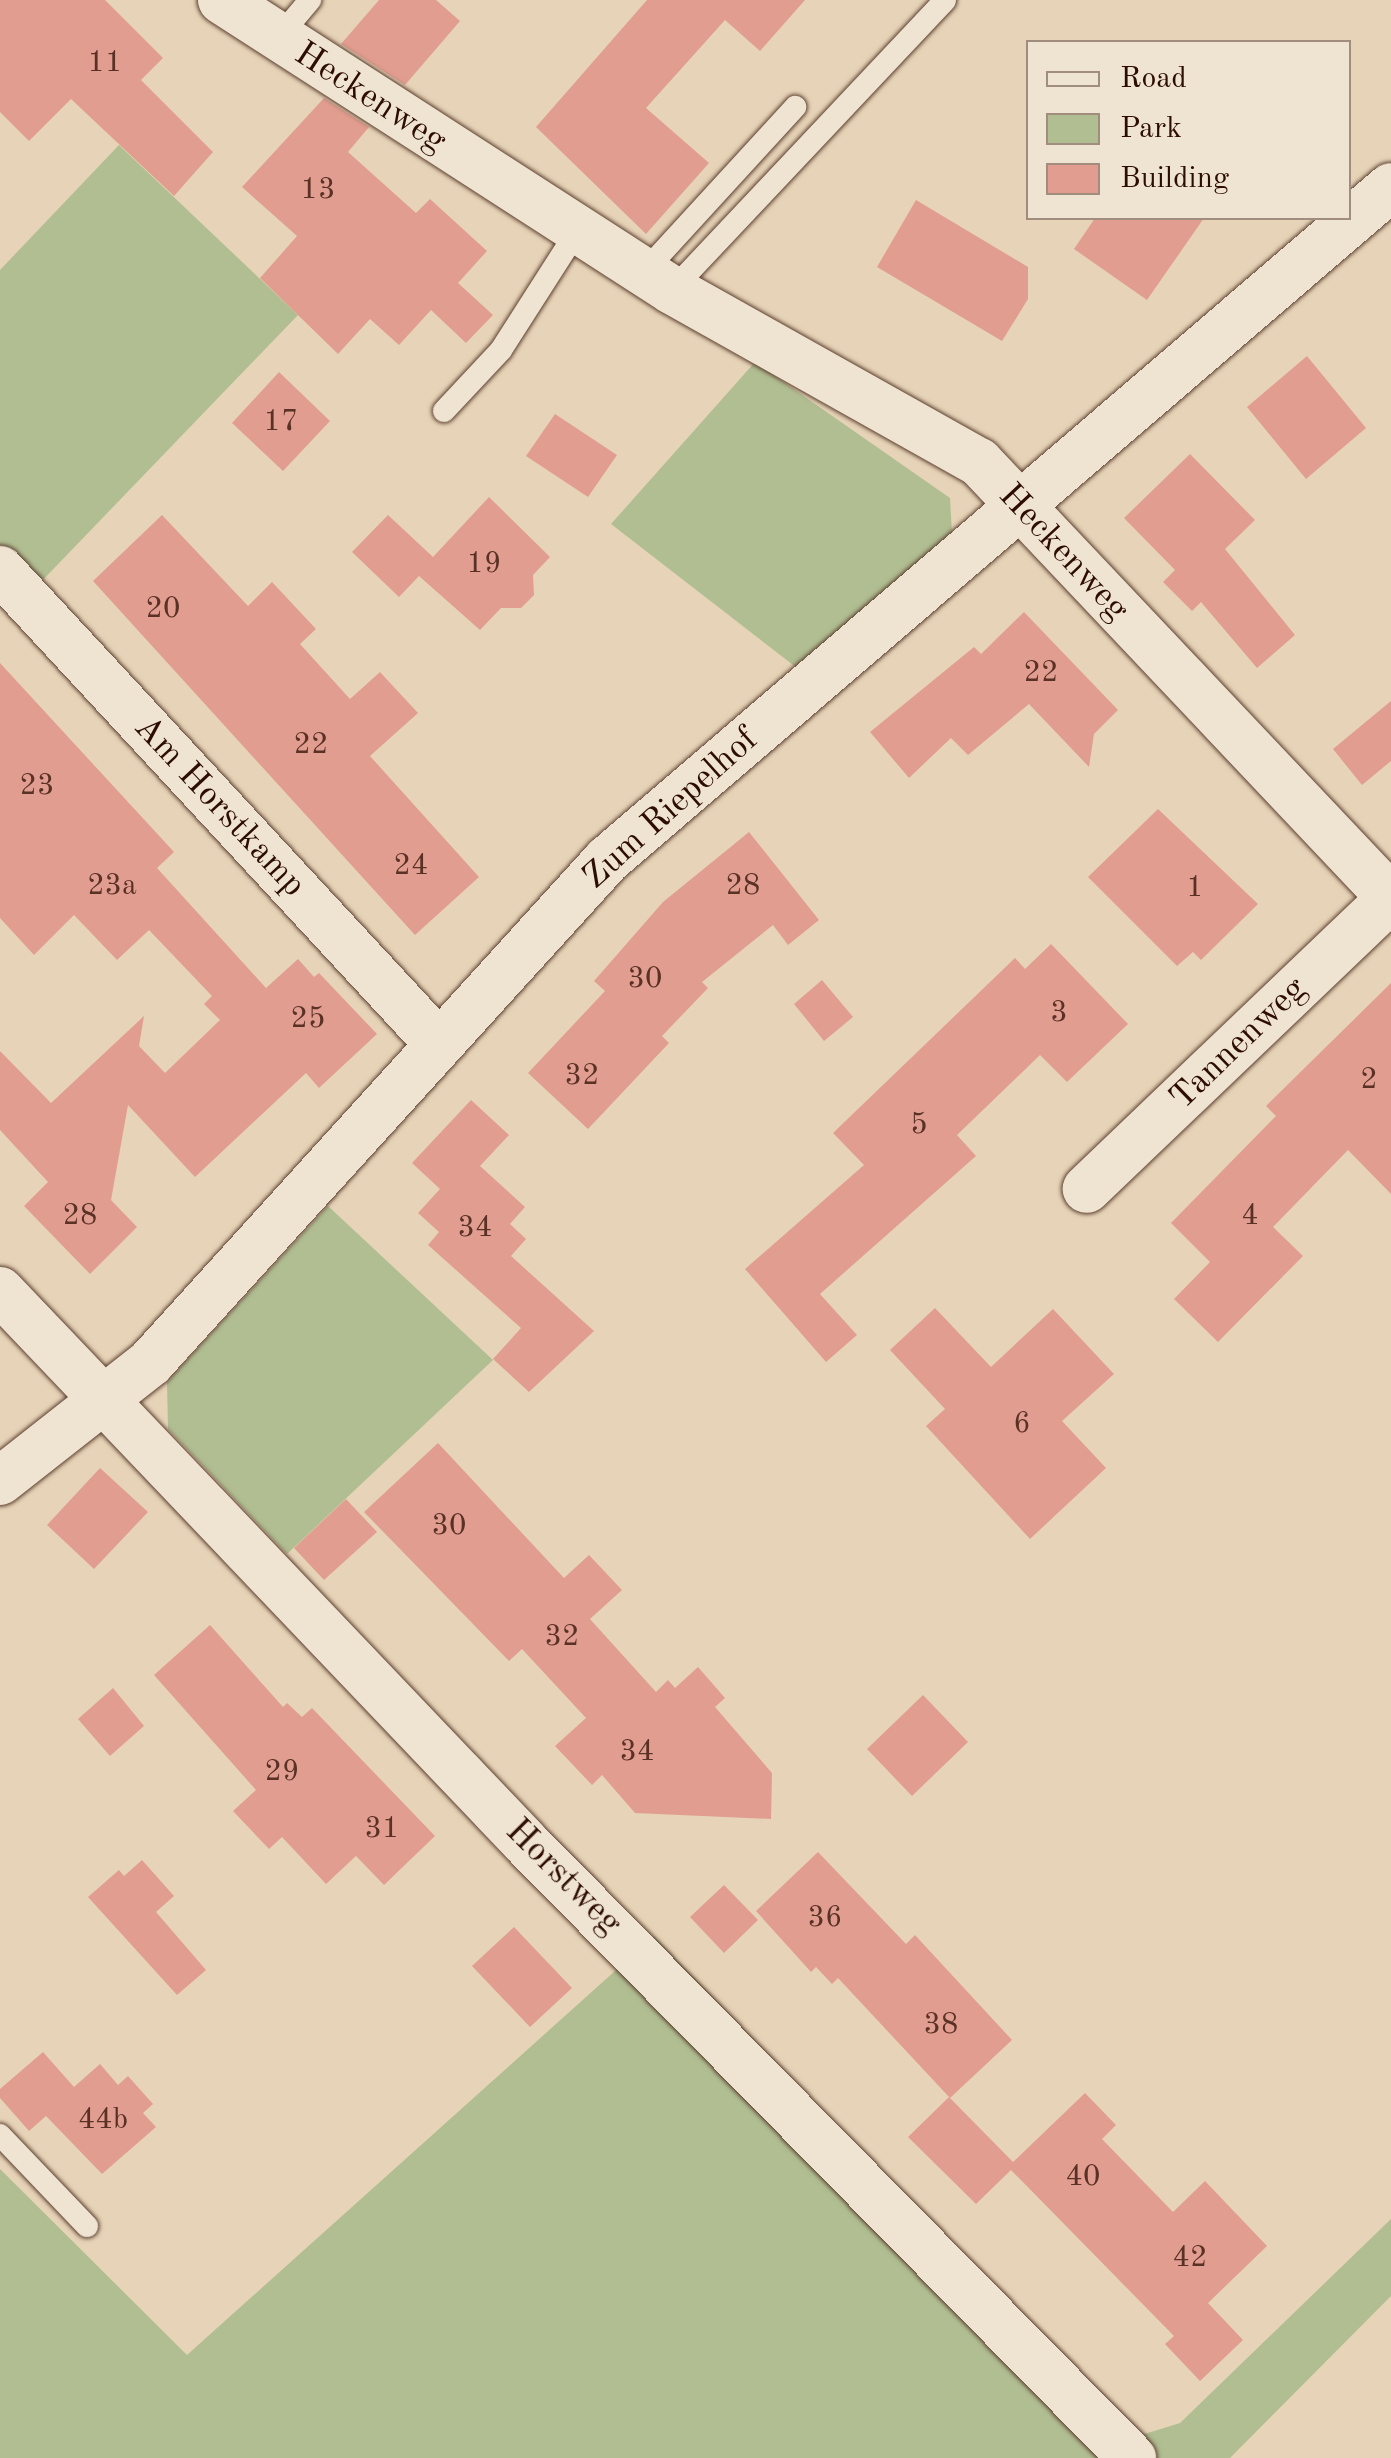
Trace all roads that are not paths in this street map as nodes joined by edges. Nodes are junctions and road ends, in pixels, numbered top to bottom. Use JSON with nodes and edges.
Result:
{"nodes":[{"id":1,"x":222,"y":0,"type":"edge"},
{"id":2,"x":310,"y":0,"type":"edge"},
{"id":3,"x":946,"y":0,"type":"edge"},
{"id":4,"x":278,"y":38,"type":"junction"},
{"id":5,"x":795,"y":107,"type":"dead end"},
{"id":6,"x":1391,"y":187,"type":"edge"},
{"id":7,"x":577,"y":232,"type":"junction"},
{"id":8,"x":658,"y":281,"type":"junction"},
{"id":9,"x":444,"y":411,"type":"dead end"},
{"id":10,"x":1018,"y":508,"type":"junction"},
{"id":11,"x":0,"y":570,"type":"edge"},
{"id":12,"x":1391,"y":898,"type":"edge"},
{"id":13,"x":438,"y":1044,"type":"junction"},
{"id":14,"x":1088,"y":1190,"type":"dead end"},
{"id":15,"x":0,"y":1291,"type":"edge"},
{"id":16,"x":103,"y":1397,"type":"junction"},
{"id":17,"x":0,"y":1481,"type":"edge"},
{"id":18,"x":0,"y":2135,"type":"edge"},
{"id":19,"x":87,"y":2226,"type":"dead end"},
{"id":20,"x":1132,"y":2458,"type":"edge"}],
"edges":[{"from":1,"to":4,"type":"street","name":"Heckenweg"},
{"from":2,"to":4,"type":"lane"},
{"from":3,"to":8,"type":"lane"},
{"from":4,"to":7,"type":"street","name":"Heckenweg"},
{"from":5,"to":8,"type":"lane"},
{"from":6,"to":10,"type":"street","name":"Zum Riepelhof"},
{"from":7,"to":8,"type":"street","name":"Heckenweg"},
{"from":7,"to":9,"type":"lane"},
{"from":8,"to":10,"type":"street","name":"Heckenweg"},
{"from":10,"to":12,"type":"street","name":"Heckenweg"},
{"from":10,"to":13,"type":"street","name":"Zum Riepelhof"},
{"from":11,"to":13,"type":"street","name":"Am Horstkamp"},
{"from":12,"to":14,"type":"street","name":"Tannenweg"},
{"from":13,"to":16,"type":"street","name":"Zum Riepelhof"},
{"from":15,"to":16,"type":"street","name":"Horstweg"},
{"from":16,"to":17,"type":"street","name":"Zum Riepelhof"},
{"from":16,"to":20,"type":"street","name":"Horstweg"},
{"from":18,"to":19,"type":"lane"}]}
